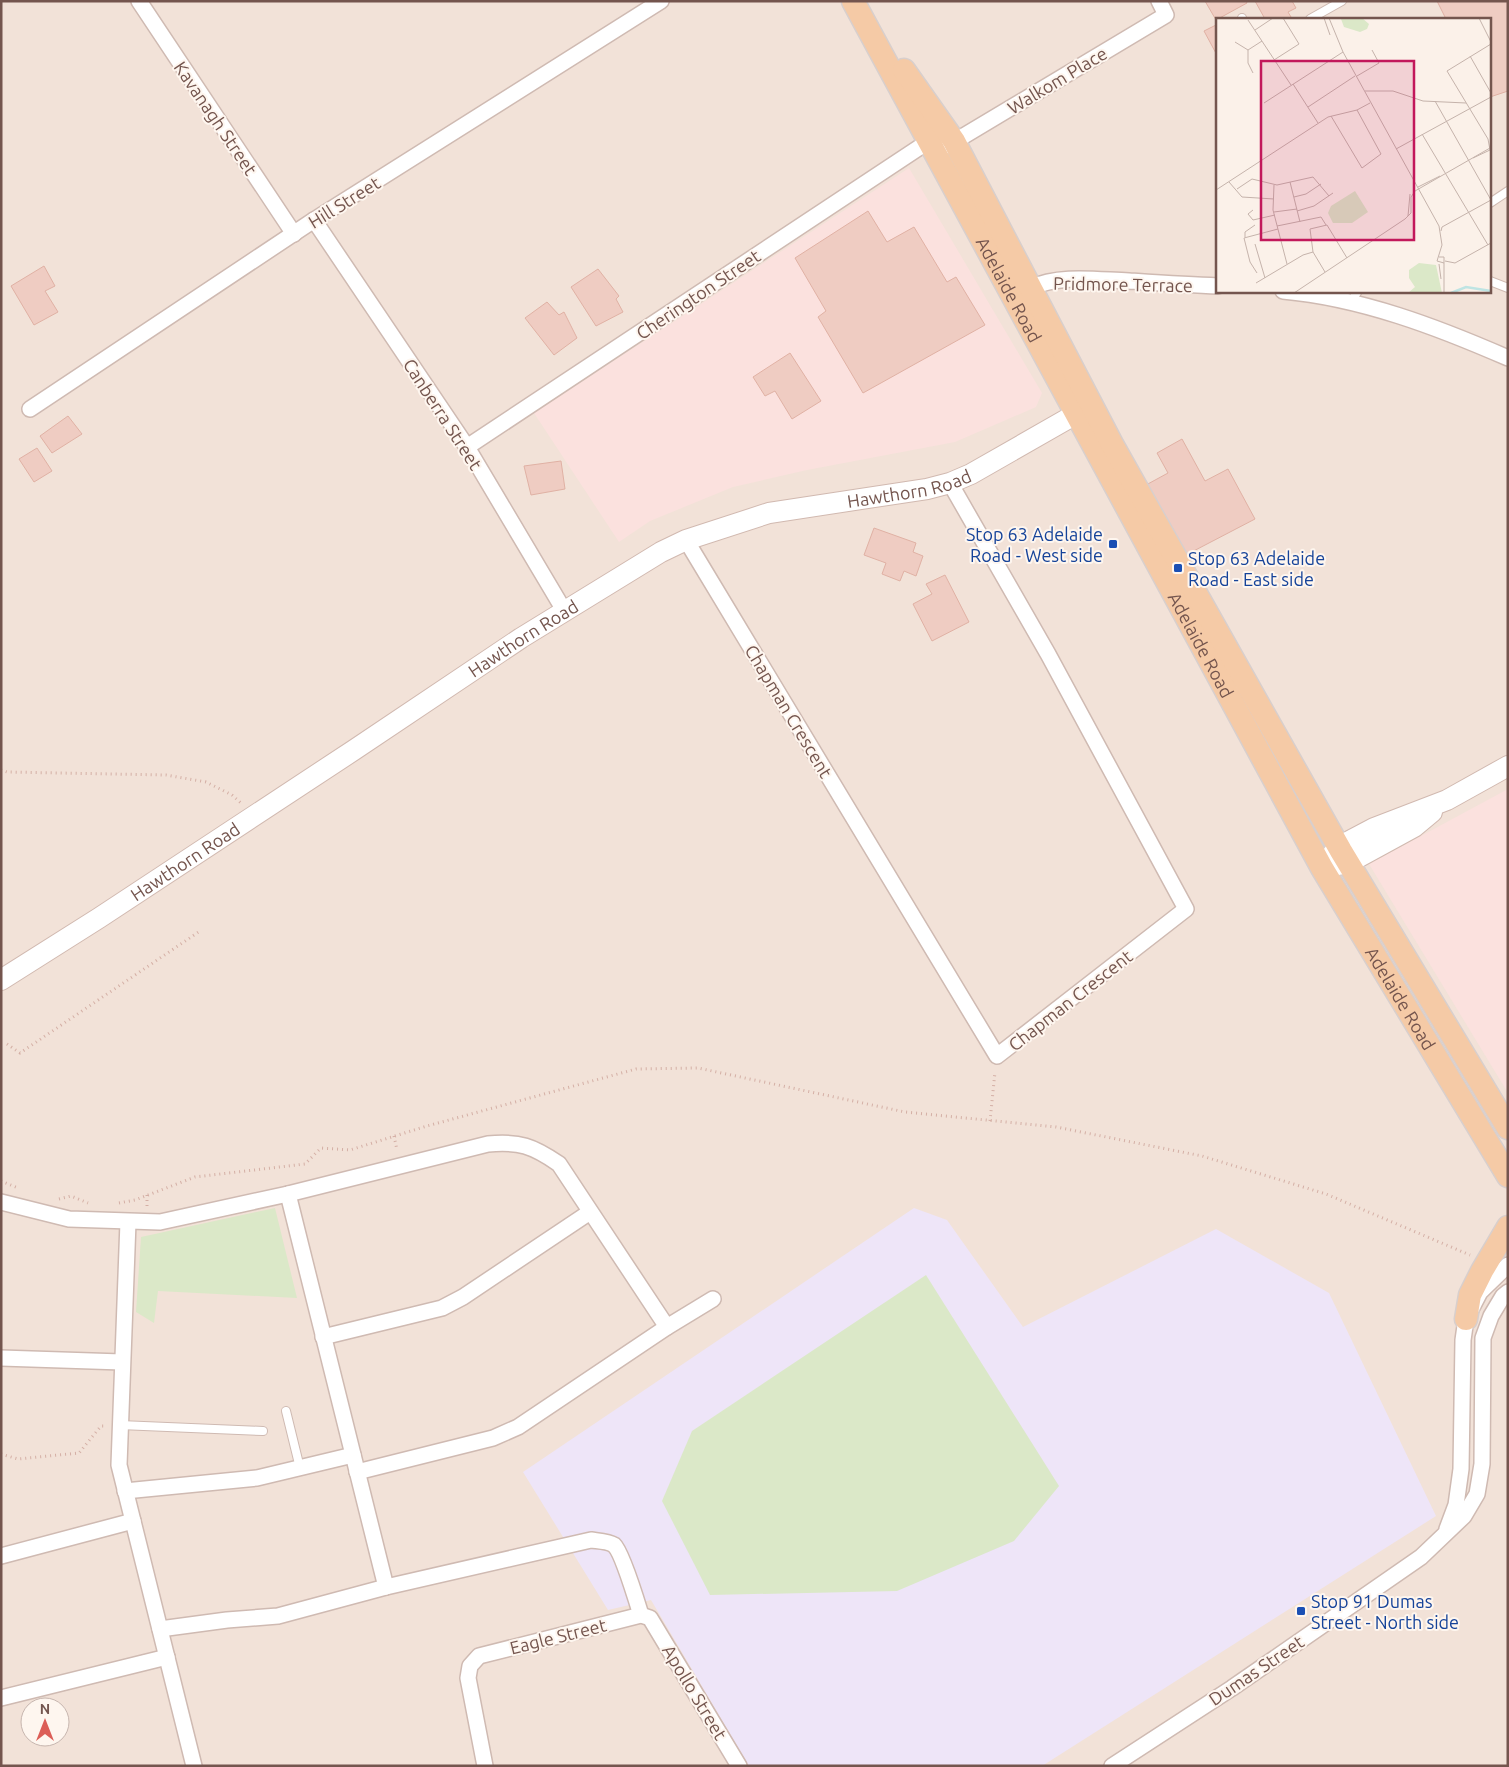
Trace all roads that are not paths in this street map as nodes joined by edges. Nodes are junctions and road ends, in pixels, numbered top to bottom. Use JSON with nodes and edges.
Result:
{"nodes":[{"id":1,"x":139,"y":1,"type":"edge"},
{"id":2,"x":661,"y":1,"type":"edge"},
{"id":3,"x":854,"y":1,"type":"edge"},
{"id":4,"x":1159,"y":1,"type":"edge"},
{"id":5,"x":1342,"y":1,"type":"edge"},
{"id":6,"x":1312,"y":18,"type":"edge"},
{"id":7,"x":939,"y":145,"type":"junction"},
{"id":8,"x":1508,"y":191,"type":"edge"},
{"id":9,"x":1492,"y":202,"type":"edge"},
{"id":10,"x":314,"y":220,"type":"junction"},
{"id":11,"x":294,"y":234,"type":"junction"},
{"id":12,"x":1492,"y":282,"type":"edge"},
{"id":13,"x":1216,"y":286,"type":"edge"},
{"id":14,"x":1030,"y":288,"type":"junction"},
{"id":15,"x":1508,"y":288,"type":"edge"},
{"id":16,"x":1292,"y":292,"type":"edge"},
{"id":17,"x":1354,"y":297,"type":"edge"},
{"id":18,"x":1508,"y":358,"type":"edge"},
{"id":19,"x":30,"y":408,"type":"dead end"},
{"id":20,"x":1084,"y":410,"type":"junction"},
{"id":21,"x":467,"y":447,"type":"junction"},
{"id":22,"x":950,"y":483,"type":"junction"},
{"id":23,"x":686,"y":540,"type":"junction"},
{"id":24,"x":565,"y":612,"type":"junction"},
{"id":25,"x":1508,"y":766,"type":"edge"},
{"id":26,"x":1343,"y":855,"type":"junction"},
{"id":27,"x":1322,"y":868,"type":"junction"},
{"id":28,"x":1,"y":980,"type":"edge"},
{"id":29,"x":1508,"y":1128,"type":"edge"},
{"id":30,"x":1508,"y":1176,"type":"edge"},
{"id":31,"x":288,"y":1194,"type":"junction"},
{"id":32,"x":1,"y":1202,"type":"edge"},
{"id":33,"x":590,"y":1212,"type":"junction"},
{"id":34,"x":128,"y":1222,"type":"junction"},
{"id":35,"x":1508,"y":1227,"type":"edge"},
{"id":36,"x":1508,"y":1265,"type":"edge"},
{"id":37,"x":1508,"y":1292,"type":"edge"},
{"id":38,"x":713,"y":1299,"type":"dead end"},
{"id":39,"x":1466,"y":1319,"type":"junction"},
{"id":40,"x":667,"y":1327,"type":"junction"},
{"id":41,"x":323,"y":1337,"type":"junction"},
{"id":42,"x":1,"y":1358,"type":"edge"},
{"id":43,"x":122,"y":1362,"type":"junction"},
{"id":44,"x":286,"y":1411,"type":"dead end"},
{"id":45,"x":120,"y":1425,"type":"junction"},
{"id":46,"x":263,"y":1431,"type":"dead end"},
{"id":47,"x":353,"y":1455,"type":"junction"},
{"id":48,"x":300,"y":1468,"type":"junction"},
{"id":49,"x":357,"y":1472,"type":"junction"},
{"id":50,"x":126,"y":1490,"type":"junction"},
{"id":51,"x":133,"y":1521,"type":"junction"},
{"id":52,"x":1444,"y":1535,"type":"junction"},
{"id":53,"x":1,"y":1556,"type":"edge"},
{"id":54,"x":386,"y":1587,"type":"junction"},
{"id":55,"x":646,"y":1617,"type":"junction"},
{"id":56,"x":160,"y":1629,"type":"junction"},
{"id":57,"x":167,"y":1657,"type":"junction"},
{"id":58,"x":1,"y":1698,"type":"edge"},
{"id":59,"x":194,"y":1766,"type":"edge"},
{"id":60,"x":485,"y":1766,"type":"edge"},
{"id":61,"x":739,"y":1766,"type":"edge"},
{"id":62,"x":1112,"y":1766,"type":"edge"}],
"edges":[{"from":1,"to":11,"type":"street","name":"Kavanagh Street"},
{"from":2,"to":10,"type":"street","name":"Hill Street"},
{"from":3,"to":7,"type":"main road","name":"Adelaide Road"},
{"from":4,"to":7,"type":"street","name":"Walkom Place"},
{"from":5,"to":6,"type":"lane"},
{"from":7,"to":14,"type":"main road","name":"Adelaide Road"},
{"from":7,"to":20,"type":"main road","name":"Adelaide Road"},
{"from":7,"to":21,"type":"street","name":"Cherington Street"},
{"from":8,"to":9,"type":"lane"},
{"from":10,"to":11,"type":"street","name":"Hill Street"},
{"from":10,"to":21,"type":"street","name":"Canberra Street"},
{"from":11,"to":19,"type":"street","name":"Hill Street"},
{"from":12,"to":15,"type":"lane"},
{"from":13,"to":14,"type":"street","name":"Pridmore Terrace"},
{"from":14,"to":20,"type":"main road","name":"Adelaide Road"},
{"from":16,"to":17,"type":"street"},
{"from":17,"to":18,"type":"street"},
{"from":20,"to":22,"type":"street","name":"Hawthorn Road"},
{"from":20,"to":26,"type":"main road","name":"Adelaide Road"},
{"from":20,"to":27,"type":"main road","name":"Adelaide Road"},
{"from":21,"to":24,"type":"street","name":"Canberra Street"},
{"from":22,"to":23,"type":"street","name":"Hawthorn Road"},
{"from":22,"to":23,"type":"street","name":"Chapman Crescent"},
{"from":23,"to":24,"type":"street","name":"Hawthorn Road"},
{"from":24,"to":28,"type":"street","name":"Hawthorn Road"},
{"from":25,"to":26,"type":"street"},
{"from":26,"to":27,"type":"street"},
{"from":26,"to":29,"type":"main road","name":"Adelaide Road"},
{"from":27,"to":30,"type":"main road","name":"Adelaide Road"},
{"from":31,"to":33,"type":"street"},
{"from":31,"to":34,"type":"street"},
{"from":31,"to":41,"type":"street"},
{"from":32,"to":34,"type":"street"},
{"from":33,"to":40,"type":"street"},
{"from":33,"to":41,"type":"street"},
{"from":34,"to":43,"type":"street"},
{"from":35,"to":39,"type":"main road"},
{"from":36,"to":39,"type":"street","name":"Dumas Street"},
{"from":37,"to":52,"type":"street","name":"Dumas Street"},
{"from":38,"to":40,"type":"street"},
{"from":39,"to":52,"type":"street","name":"Dumas Street"},
{"from":40,"to":49,"type":"street"},
{"from":41,"to":47,"type":"street"},
{"from":42,"to":43,"type":"street"},
{"from":43,"to":45,"type":"street"},
{"from":44,"to":48,"type":"lane"},
{"from":45,"to":46,"type":"lane"},
{"from":45,"to":50,"type":"street"},
{"from":47,"to":48,"type":"street"},
{"from":47,"to":49,"type":"street"},
{"from":48,"to":50,"type":"street"},
{"from":49,"to":54,"type":"street"},
{"from":50,"to":51,"type":"street"},
{"from":51,"to":53,"type":"street"},
{"from":51,"to":56,"type":"street"},
{"from":52,"to":62,"type":"street","name":"Dumas Street"},
{"from":54,"to":55,"type":"street","name":"Apollo Street"},
{"from":54,"to":56,"type":"street"},
{"from":55,"to":60,"type":"street","name":"Eagle Street"},
{"from":55,"to":61,"type":"street","name":"Apollo Street"},
{"from":56,"to":57,"type":"street"},
{"from":57,"to":58,"type":"street"},
{"from":57,"to":59,"type":"street"}]}
